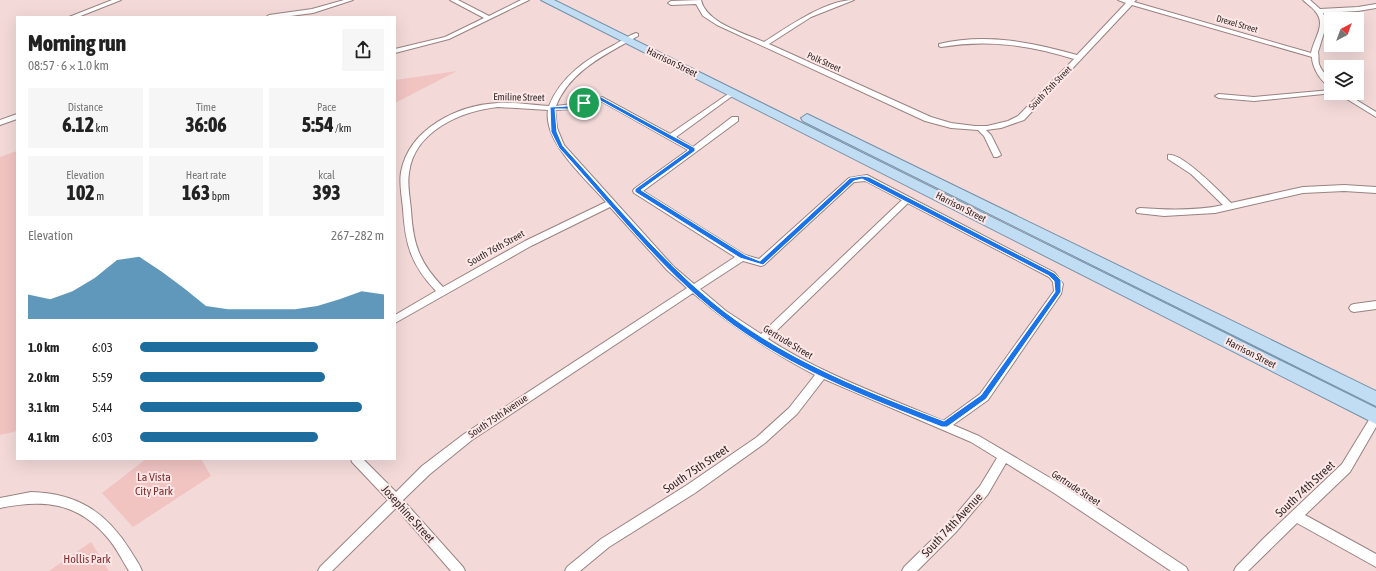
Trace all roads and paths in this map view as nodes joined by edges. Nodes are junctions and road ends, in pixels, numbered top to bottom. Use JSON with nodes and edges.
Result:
{"nodes":[{"id":1,"x":118,"y":0,"type":"edge"},
{"id":2,"x":350,"y":0,"type":"edge"},
{"id":3,"x":453,"y":0,"type":"edge"},
{"id":4,"x":526,"y":0,"type":"edge"},
{"id":5,"x":546,"y":0,"type":"edge"},
{"id":6,"x":566,"y":0,"type":"edge"},
{"id":7,"x":852,"y":0,"type":"edge"},
{"id":8,"x":1121,"y":0,"type":"edge"},
{"id":9,"x":1306,"y":0,"type":"edge"},
{"id":10,"x":698,"y":1,"type":"edge"},
{"id":11,"x":1132,"y":1,"type":"edge"},
{"id":12,"x":670,"y":3,"type":"dead end"},
{"id":13,"x":1376,"y":6,"type":"edge"},
{"id":14,"x":1319,"y":11,"type":"junction"},
{"id":15,"x":75,"y":16,"type":"edge"},
{"id":16,"x":276,"y":16,"type":"edge"},
{"id":17,"x":489,"y":18,"type":"junction"},
{"id":18,"x":631,"y":37,"type":"junction"},
{"id":19,"x":764,"y":45,"type":"junction"},
{"id":20,"x":941,"y":45,"type":"dead end"},
{"id":21,"x":396,"y":51,"type":"edge"},
{"id":22,"x":1316,"y":56,"type":"junction"},
{"id":23,"x":1078,"y":58,"type":"junction"},
{"id":24,"x":1324,"y":77,"type":"edge"},
{"id":25,"x":733,"y":93,"type":"junction"},
{"id":26,"x":1324,"y":93,"type":"edge"},
{"id":27,"x":1219,"y":96,"type":"dead end"},
{"id":28,"x":1351,"y":100,"type":"edge"},
{"id":29,"x":552,"y":108,"type":"junction"},
{"id":30,"x":1376,"y":115,"type":"edge"},
{"id":31,"x":16,"y":116,"type":"edge"},
{"id":32,"x":735,"y":119,"type":"dead end"},
{"id":33,"x":0,"y":123,"type":"edge"},
{"id":34,"x":980,"y":128,"type":"junction"},
{"id":35,"x":670,"y":137,"type":"junction"},
{"id":36,"x":693,"y":150,"type":"junction"},
{"id":37,"x":997,"y":155,"type":"dead end"},
{"id":38,"x":1171,"y":157,"type":"dead end"},
{"id":39,"x":1376,"y":190,"type":"edge"},
{"id":40,"x":907,"y":199,"type":"junction"},
{"id":41,"x":611,"y":203,"type":"junction"},
{"id":42,"x":1230,"y":207,"type":"junction"},
{"id":43,"x":1140,"y":211,"type":"dead end"},
{"id":44,"x":742,"y":257,"type":"junction"},
{"id":45,"x":693,"y":288,"type":"junction"},
{"id":46,"x":442,"y":291,"type":"junction"},
{"id":47,"x":1376,"y":305,"type":"edge"},
{"id":48,"x":1354,"y":308,"type":"dead end"},
{"id":49,"x":396,"y":318,"type":"edge"},
{"id":50,"x":761,"y":340,"type":"junction"},
{"id":51,"x":822,"y":374,"type":"junction"},
{"id":52,"x":1376,"y":399,"type":"edge"},
{"id":53,"x":1376,"y":417,"type":"edge"},
{"id":54,"x":945,"y":425,"type":"junction"},
{"id":55,"x":1004,"y":456,"type":"junction"},
{"id":56,"x":357,"y":460,"type":"edge"},
{"id":57,"x":395,"y":499,"type":"junction"},
{"id":58,"x":0,"y":503,"type":"edge"},
{"id":59,"x":1296,"y":516,"type":"junction"},
{"id":60,"x":1376,"y":561,"type":"edge"},
{"id":61,"x":136,"y":571,"type":"edge"},
{"id":62,"x":324,"y":571,"type":"edge"},
{"id":63,"x":459,"y":571,"type":"edge"},
{"id":64,"x":571,"y":571,"type":"edge"},
{"id":65,"x":908,"y":571,"type":"edge"},
{"id":66,"x":1182,"y":571,"type":"edge"},
{"id":67,"x":1240,"y":571,"type":"edge"}],
"edges":[{"from":1,"to":15,"type":"street"},
{"from":2,"to":16,"type":"street"},
{"from":3,"to":17,"type":"street"},
{"from":4,"to":17,"type":"street"},
{"from":5,"to":18,"type":"main road","name":"Harrison Street"},
{"from":6,"to":18,"type":"main road","name":"Harrison Street"},
{"from":7,"to":19,"type":"street"},
{"from":8,"to":11,"type":"street","name":"Drexel Street"},
{"from":9,"to":14,"type":"street"},
{"from":10,"to":12,"type":"street","name":"Polk Street"},
{"from":10,"to":19,"type":"street","name":"Polk Street"},
{"from":11,"to":22,"type":"street","name":"Drexel Street"},
{"from":11,"to":23,"type":"street","name":"South 75th Street"},
{"from":13,"to":14,"type":"street"},
{"from":14,"to":22,"type":"street"},
{"from":17,"to":21,"type":"street"},
{"from":18,"to":25,"type":"main road","name":"Harrison Street"},
{"from":18,"to":29,"type":"street"},
{"from":18,"to":52,"type":"main road","name":"Harrison Street"},
{"from":19,"to":34,"type":"street","name":"Polk Street"},
{"from":20,"to":23,"type":"street"},
{"from":22,"to":24,"type":"street"},
{"from":23,"to":34,"type":"street","name":"South 75th Street"},
{"from":25,"to":35,"type":"street"},
{"from":25,"to":53,"type":"main road","name":"Harrison Street"},
{"from":26,"to":27,"type":"street"},
{"from":28,"to":30,"type":"street"},
{"from":29,"to":35,"type":"street","name":"Emiline Street"},
{"from":29,"to":41,"type":"street","name":"Gertrude Street"},
{"from":29,"to":46,"type":"street","name":"Emiline Street"},
{"from":31,"to":33,"type":"street"},
{"from":32,"to":36,"type":"street"},
{"from":34,"to":37,"type":"street"},
{"from":35,"to":36,"type":"street","name":"Emiline Street"},
{"from":36,"to":44,"type":"street"},
{"from":38,"to":42,"type":"street"},
{"from":39,"to":42,"type":"street"},
{"from":40,"to":44,"type":"street"},
{"from":40,"to":50,"type":"street"},
{"from":40,"to":54,"type":"street"},
{"from":41,"to":45,"type":"street","name":"Gertrude Street"},
{"from":41,"to":46,"type":"street","name":"South 76th Street"},
{"from":42,"to":43,"type":"street"},
{"from":44,"to":45,"type":"street","name":"South 75th Avenue"},
{"from":45,"to":50,"type":"street","name":"Gertrude Street"},
{"from":45,"to":57,"type":"street","name":"South 75th Avenue"},
{"from":46,"to":49,"type":"street","name":"South 76th Street"},
{"from":47,"to":48,"type":"street"},
{"from":50,"to":51,"type":"street","name":"Gertrude Street"},
{"from":51,"to":54,"type":"street","name":"Gertrude Street"},
{"from":51,"to":64,"type":"street","name":"South 75th Street"},
{"from":53,"to":59,"type":"street","name":"South 74th Street"},
{"from":54,"to":55,"type":"street","name":"Gertrude Street"},
{"from":55,"to":65,"type":"street","name":"South 74th Avenue"},
{"from":55,"to":66,"type":"street","name":"Gertrude Street"},
{"from":56,"to":57,"type":"street","name":"Josephine Street"},
{"from":57,"to":62,"type":"street","name":"South 75th Avenue"},
{"from":57,"to":63,"type":"street","name":"Josephine Street"},
{"from":58,"to":61,"type":"street"},
{"from":59,"to":60,"type":"street"},
{"from":59,"to":67,"type":"street","name":"South 74th Street"}]}
